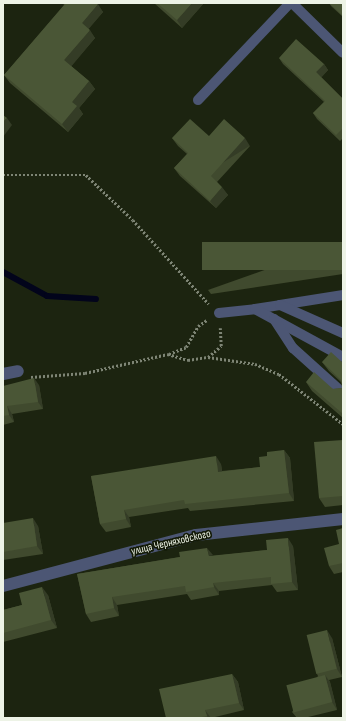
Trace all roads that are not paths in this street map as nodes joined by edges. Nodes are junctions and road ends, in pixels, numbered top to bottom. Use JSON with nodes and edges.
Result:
{"nodes":[{"id":1,"x":291,"y":3,"type":"edge"},
{"id":2,"x":343,"y":53,"type":"edge"},
{"id":3,"x":198,"y":100,"type":"dead end"},
{"id":4,"x":343,"y":295,"type":"edge"},
{"id":5,"x":280,"y":305,"type":"junction"},
{"id":6,"x":255,"y":309,"type":"junction"},
{"id":7,"x":219,"y":313,"type":"road end"},
{"id":8,"x":274,"y":318,"type":"junction"},
{"id":9,"x":343,"y":333,"type":"edge"},
{"id":10,"x":343,"y":357,"type":"edge"},
{"id":11,"x":18,"y":371,"type":"road end"},
{"id":12,"x":3,"y":374,"type":"edge"},
{"id":13,"x":343,"y":393,"type":"edge"},
{"id":14,"x":343,"y":519,"type":"edge"},
{"id":15,"x":3,"y":586,"type":"edge"}],
"edges":[{"from":1,"to":2,"type":"lane"},
{"from":1,"to":3,"type":"lane"},
{"from":4,"to":5,"type":"lane"},
{"from":5,"to":6,"type":"lane"},
{"from":5,"to":9,"type":"lane"},
{"from":6,"to":7,"type":"lane"},
{"from":6,"to":8,"type":"lane"},
{"from":8,"to":10,"type":"lane"},
{"from":8,"to":13,"type":"lane"},
{"from":11,"to":12,"type":"street"},
{"from":14,"to":15,"type":"street","name":"улица Черняховского"}]}
